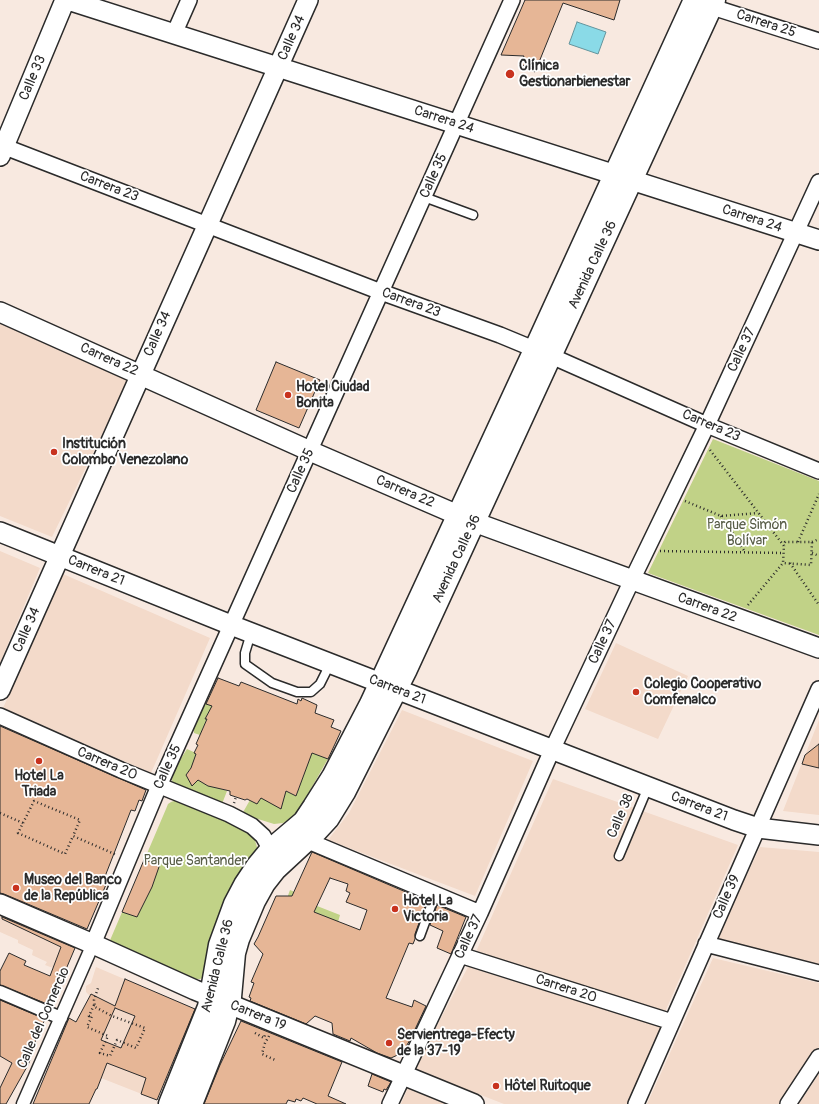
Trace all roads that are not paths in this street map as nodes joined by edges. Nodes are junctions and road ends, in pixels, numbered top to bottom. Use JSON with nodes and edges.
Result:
{"nodes":[{"id":1,"x":67,"y":0,"type":"edge"},
{"id":2,"x":189,"y":0,"type":"edge"},
{"id":3,"x":308,"y":0,"type":"edge"},
{"id":4,"x":512,"y":0,"type":"edge"},
{"id":5,"x":701,"y":2,"type":"edge"},
{"id":6,"x":174,"y":34,"type":"junction"},
{"id":7,"x":819,"y":41,"type":"edge"},
{"id":8,"x":279,"y":67,"type":"junction"},
{"id":9,"x":457,"y":124,"type":"junction"},
{"id":10,"x":1,"y":149,"type":"edge"},
{"id":11,"x":623,"y":178,"type":"junction"},
{"id":12,"x":819,"y":182,"type":"edge"},
{"id":13,"x":424,"y":197,"type":"junction"},
{"id":14,"x":472,"y":215,"type":"dead end"},
{"id":15,"x":208,"y":225,"type":"junction"},
{"id":16,"x":795,"y":233,"type":"junction"},
{"id":17,"x":819,"y":240,"type":"edge"},
{"id":18,"x":381,"y":292,"type":"junction"},
{"id":19,"x":0,"y":312,"type":"edge"},
{"id":20,"x":543,"y":353,"type":"junction"},
{"id":21,"x":140,"y":374,"type":"junction"},
{"id":22,"x":704,"y":431,"type":"junction"},
{"id":23,"x":310,"y":451,"type":"junction"},
{"id":24,"x":819,"y":471,"type":"edge"},
{"id":25,"x":467,"y":518,"type":"junction"},
{"id":26,"x":0,"y":532,"type":"edge"},
{"id":27,"x":60,"y":556,"type":"junction"},
{"id":28,"x":632,"y":580,"type":"junction"},
{"id":29,"x":231,"y":625,"type":"junction"},
{"id":30,"x":251,"y":633,"type":"junction"},
{"id":31,"x":819,"y":648,"type":"edge"},
{"id":32,"x":327,"y":663,"type":"junction"},
{"id":33,"x":389,"y":686,"type":"junction"},
{"id":34,"x":0,"y":690,"type":"edge"},
{"id":35,"x":819,"y":690,"type":"edge"},
{"id":36,"x":0,"y":716,"type":"edge"},
{"id":37,"x":552,"y":750,"type":"junction"},
{"id":38,"x":159,"y":786,"type":"junction"},
{"id":39,"x":648,"y":787,"type":"junction"},
{"id":40,"x":758,"y":828,"type":"junction"},
{"id":41,"x":799,"y":832,"type":"junction"},
{"id":42,"x":819,"y":835,"type":"edge"},
{"id":43,"x":306,"y":840,"type":"junction"},
{"id":44,"x":819,"y":842,"type":"edge"},
{"id":45,"x":271,"y":850,"type":"junction"},
{"id":46,"x":619,"y":856,"type":"dead end"},
{"id":47,"x":435,"y":895,"type":"junction"},
{"id":48,"x":0,"y":904,"type":"edge"},
{"id":49,"x":480,"y":913,"type":"junction"},
{"id":50,"x":420,"y":936,"type":"dead end"},
{"id":51,"x":94,"y":944,"type":"junction"},
{"id":52,"x":706,"y":944,"type":"junction"},
{"id":53,"x":460,"y":955,"type":"junction"},
{"id":54,"x":819,"y":973,"type":"edge"},
{"id":55,"x":0,"y":992,"type":"edge"},
{"id":56,"x":220,"y":1000,"type":"junction"},
{"id":57,"x":61,"y":1018,"type":"junction"},
{"id":58,"x":672,"y":1022,"type":"junction"},
{"id":59,"x":819,"y":1057,"type":"edge"},
{"id":60,"x":403,"y":1075,"type":"junction"},
{"id":61,"x":22,"y":1104,"type":"edge"},
{"id":62,"x":170,"y":1104,"type":"edge"},
{"id":63,"x":191,"y":1104,"type":"edge"},
{"id":64,"x":390,"y":1104,"type":"edge"},
{"id":65,"x":474,"y":1104,"type":"edge"},
{"id":66,"x":636,"y":1104,"type":"edge"},
{"id":67,"x":788,"y":1104,"type":"edge"}],
"edges":[{"from":1,"to":6,"type":"street","name":"Carrera 24"},
{"from":1,"to":10,"type":"street","name":"Calle 33"},
{"from":2,"to":6,"type":"street"},
{"from":3,"to":8,"type":"street","name":"Calle 34"},
{"from":4,"to":9,"type":"street","name":"Calle 35"},
{"from":5,"to":7,"type":"street","name":"Carrera 25"},
{"from":5,"to":11,"type":"main road","name":"Avenida Calle 36"},
{"from":6,"to":8,"type":"street","name":"Carrera 24"},
{"from":8,"to":9,"type":"street","name":"Carrera 24"},
{"from":8,"to":15,"type":"street","name":"Calle 34"},
{"from":9,"to":11,"type":"street","name":"Carrera 24"},
{"from":9,"to":13,"type":"street","name":"Calle 35"},
{"from":10,"to":15,"type":"street","name":"Carrera 23"},
{"from":11,"to":16,"type":"street","name":"Carrera 24"},
{"from":11,"to":20,"type":"main road","name":"Avenida Calle 36"},
{"from":12,"to":16,"type":"street","name":"Calle 37"},
{"from":13,"to":14,"type":"lane"},
{"from":13,"to":18,"type":"street","name":"Calle 35"},
{"from":15,"to":18,"type":"street","name":"Carrera 23"},
{"from":15,"to":21,"type":"street","name":"Calle 34"},
{"from":16,"to":17,"type":"street","name":"Carrera 24"},
{"from":16,"to":22,"type":"street","name":"Calle 37"},
{"from":18,"to":20,"type":"street","name":"Carrera 23"},
{"from":18,"to":23,"type":"street","name":"Calle 35"},
{"from":19,"to":21,"type":"street","name":"Carrera 22"},
{"from":20,"to":22,"type":"street","name":"Carrera 23"},
{"from":20,"to":25,"type":"main road","name":"Avenida Calle 36"},
{"from":21,"to":23,"type":"street","name":"Carrera 22"},
{"from":21,"to":27,"type":"street","name":"Calle 34"},
{"from":22,"to":24,"type":"street","name":"Carrera 23"},
{"from":22,"to":28,"type":"street","name":"Calle 37"},
{"from":23,"to":25,"type":"street","name":"Carrera 22"},
{"from":23,"to":29,"type":"street","name":"Calle 35"},
{"from":25,"to":28,"type":"street","name":"Carrera 22"},
{"from":25,"to":33,"type":"main road","name":"Avenida Calle 36"},
{"from":26,"to":27,"type":"street","name":"Carrera 21"},
{"from":27,"to":29,"type":"street","name":"Carrera 21"},
{"from":27,"to":34,"type":"street","name":"Calle 34"},
{"from":28,"to":31,"type":"street","name":"Carrera 22"},
{"from":28,"to":37,"type":"street","name":"Calle 37"},
{"from":29,"to":30,"type":"street","name":"Carrera 21"},
{"from":29,"to":38,"type":"street","name":"Calle 35"},
{"from":30,"to":32,"type":"street","name":"Carrera 21"},
{"from":30,"to":32,"type":"lane"},
{"from":32,"to":33,"type":"street","name":"Carrera 21"},
{"from":33,"to":37,"type":"street","name":"Carrera 21"},
{"from":33,"to":43,"type":"main road","name":"Avenida Calle 36"},
{"from":33,"to":45,"type":"main road","name":"Avenida Calle 36"},
{"from":35,"to":40,"type":"street","name":"Calle 39"},
{"from":36,"to":38,"type":"street","name":"Carrera 20"},
{"from":37,"to":39,"type":"street","name":"Carrera 21"},
{"from":37,"to":49,"type":"street","name":"Calle 37"},
{"from":38,"to":45,"type":"street","name":"Carrera 20"},
{"from":38,"to":51,"type":"street","name":"Calle 35"},
{"from":39,"to":40,"type":"street","name":"Carrera 21"},
{"from":39,"to":46,"type":"lane","name":"Calle 38"},
{"from":40,"to":41,"type":"street","name":"Carrera 21"},
{"from":40,"to":52,"type":"street","name":"Calle 39"},
{"from":41,"to":42,"type":"street","name":"Carrera 21"},
{"from":41,"to":44,"type":"street","name":"Carrera 21"},
{"from":43,"to":47,"type":"street"},
{"from":43,"to":56,"type":"main road","name":"Avenida Calle 36"},
{"from":45,"to":56,"type":"main road","name":"Avenida Calle 36"},
{"from":47,"to":49,"type":"street"},
{"from":47,"to":50,"type":"lane"},
{"from":48,"to":51,"type":"street","name":"Carrera 19"},
{"from":49,"to":53,"type":"street","name":"Calle 37"},
{"from":51,"to":56,"type":"street","name":"Carrera 19"},
{"from":51,"to":57,"type":"street","name":"Calle del Comercio"},
{"from":52,"to":54,"type":"street"},
{"from":52,"to":58,"type":"street","name":"Calle 39"},
{"from":53,"to":58,"type":"street","name":"Carrera 20"},
{"from":53,"to":60,"type":"street","name":"Calle 37"},
{"from":55,"to":57,"type":"street"},
{"from":56,"to":60,"type":"street","name":"Carrera 19"},
{"from":56,"to":62,"type":"main road","name":"Avenida Calle 36"},
{"from":56,"to":63,"type":"main road","name":"Avenida Calle 36"},
{"from":57,"to":61,"type":"street","name":"Calle del Comercio"},
{"from":58,"to":66,"type":"street","name":"Calle 39"},
{"from":59,"to":67,"type":"street"},
{"from":60,"to":64,"type":"street","name":"Calle 37"},
{"from":60,"to":65,"type":"street","name":"Carrera 19"}]}
